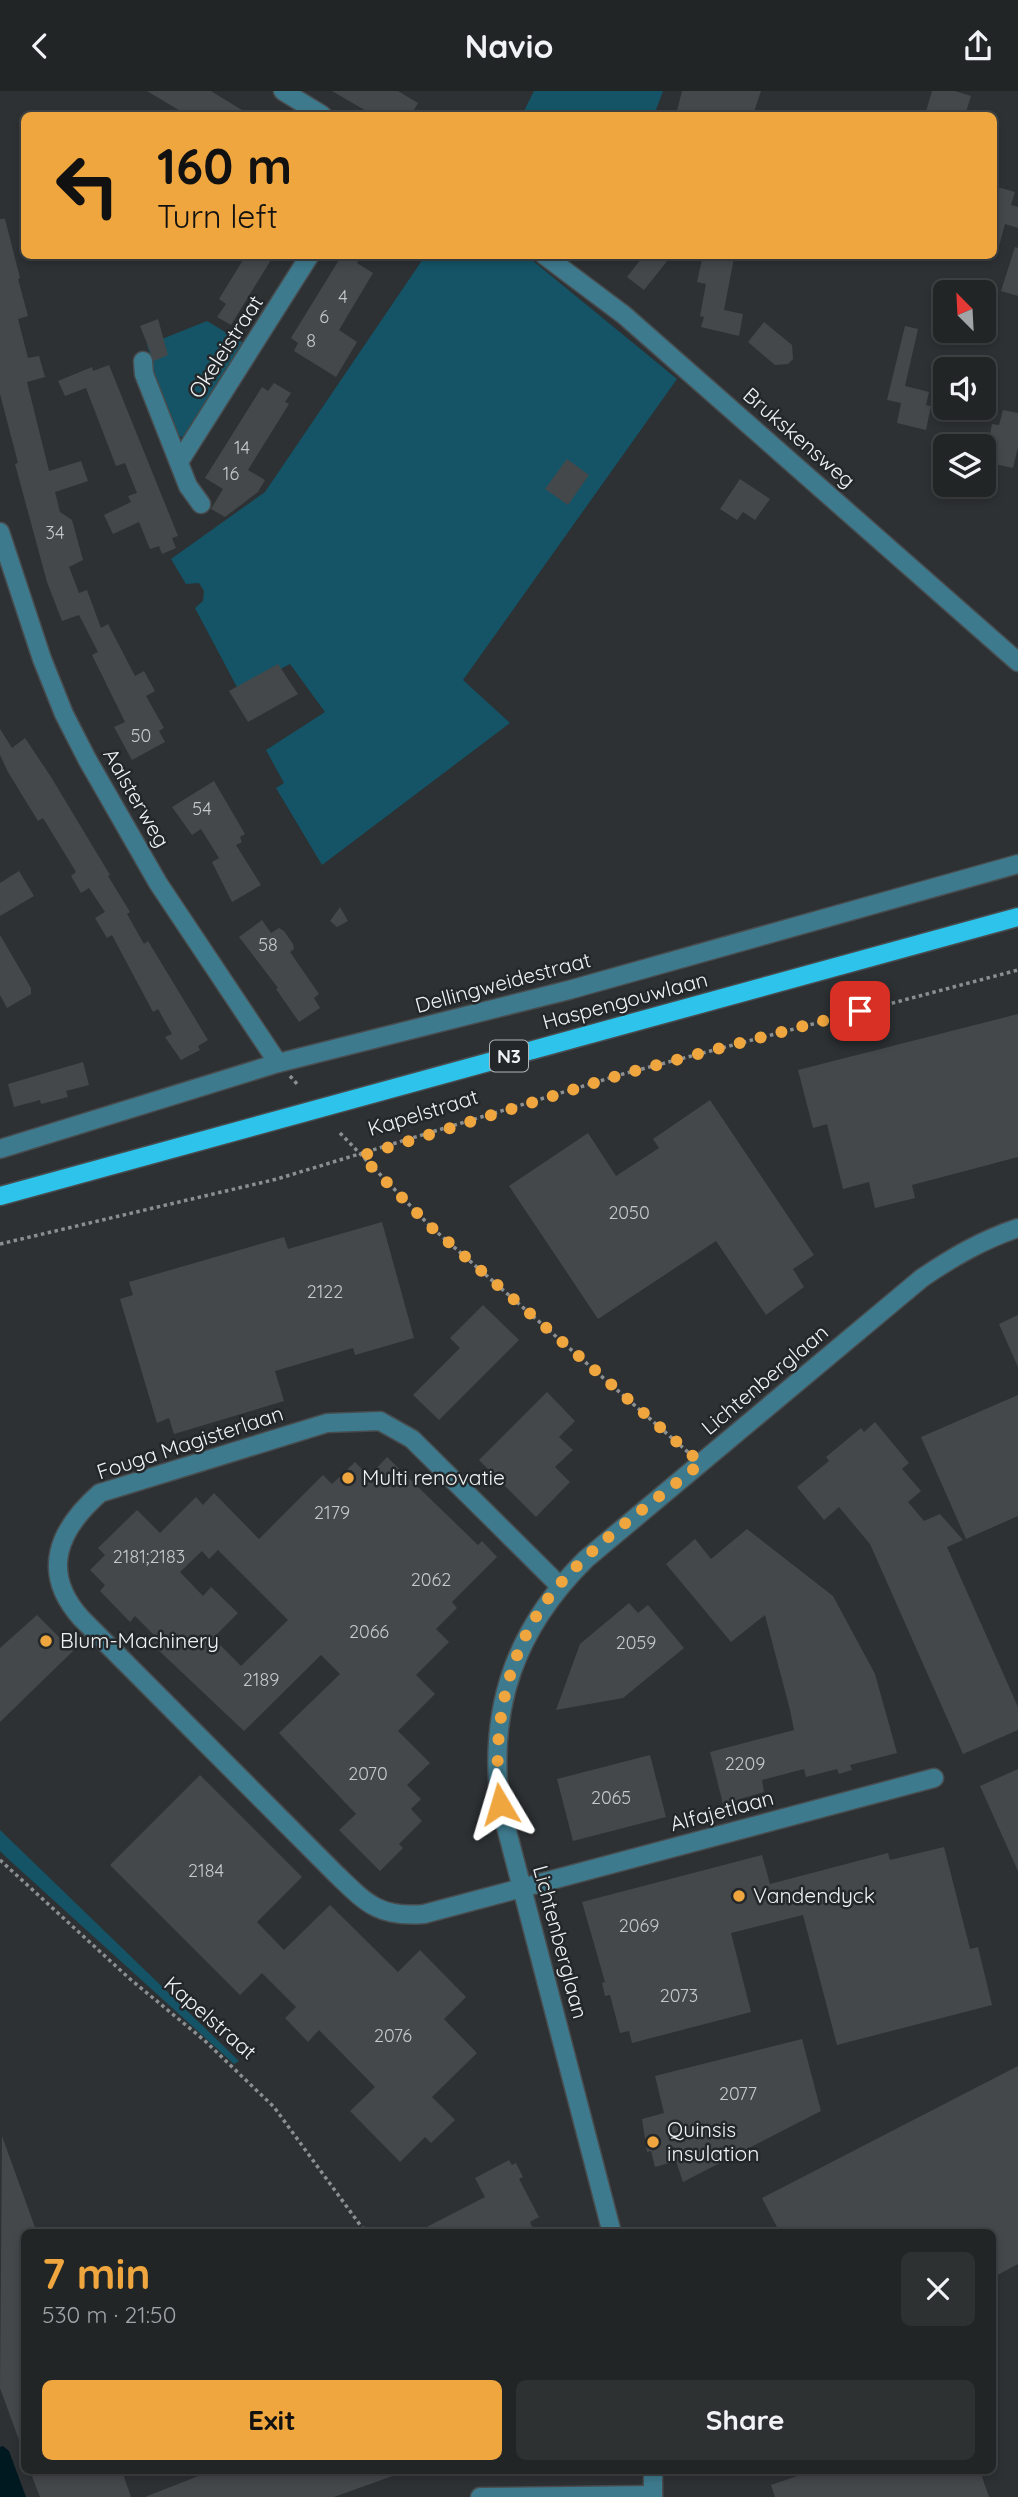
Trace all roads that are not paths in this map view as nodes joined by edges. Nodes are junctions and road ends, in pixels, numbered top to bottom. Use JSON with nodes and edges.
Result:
{"nodes":[{"id":1,"x":283,"y":91,"type":"edge"},
{"id":2,"x":317,"y":112,"type":"edge"},
{"id":3,"x":307,"y":259,"type":"edge"},
{"id":4,"x":549,"y":259,"type":"edge"},
{"id":5,"x":143,"y":361,"type":"dead end"},
{"id":6,"x":179,"y":462,"type":"junction"},
{"id":7,"x":201,"y":504,"type":"dead end"},
{"id":8,"x":0,"y":533,"type":"edge"},
{"id":9,"x":1018,"y":662,"type":"edge"},
{"id":10,"x":1018,"y":865,"type":"edge"},
{"id":11,"x":1018,"y":917,"type":"edge"},
{"id":12,"x":278,"y":1063,"type":"junction"},
{"id":13,"x":0,"y":1149,"type":"edge"},
{"id":14,"x":0,"y":1196,"type":"edge"},
{"id":15,"x":1018,"y":1228,"type":"edge"},
{"id":16,"x":559,"y":1585,"type":"junction"},
{"id":17,"x":934,"y":1778,"type":"dead end"},
{"id":18,"x":522,"y":1888,"type":"junction"},
{"id":19,"x":611,"y":2229,"type":"edge"},
{"id":20,"x":653,"y":2474,"type":"edge"},
{"id":21,"x":653,"y":2496,"type":"edge"},
{"id":22,"x":480,"y":2497,"type":"edge"}],
"edges":[{"from":1,"to":2,"type":"street"},
{"from":3,"to":6,"type":"street","name":"Okeleistraat"},
{"from":4,"to":9,"type":"street","name":"Brukskensweg"},
{"from":5,"to":6,"type":"street","name":"Okeleistraat"},
{"from":6,"to":7,"type":"street","name":"Okeleistraat"},
{"from":8,"to":12,"type":"street","name":"Aalsterweg"},
{"from":10,"to":12,"type":"street","name":"Dellingweidestraat"},
{"from":11,"to":14,"type":"main road","name":"Haspengouwlaan","number":"N3"},
{"from":12,"to":13,"type":"street","name":"Dellingweidestraat"},
{"from":15,"to":16,"type":"street","name":"Lichtenberglaan"},
{"from":16,"to":18,"type":"street","name":"Lichtenberglaan"},
{"from":16,"to":18,"type":"street","name":"Fouga Magisterlaan"},
{"from":17,"to":18,"type":"street","name":"Alfajetlaan"},
{"from":18,"to":19,"type":"street","name":"Lichtenberglaan"},
{"from":20,"to":21,"type":"street"},
{"from":21,"to":22,"type":"street"}]}
